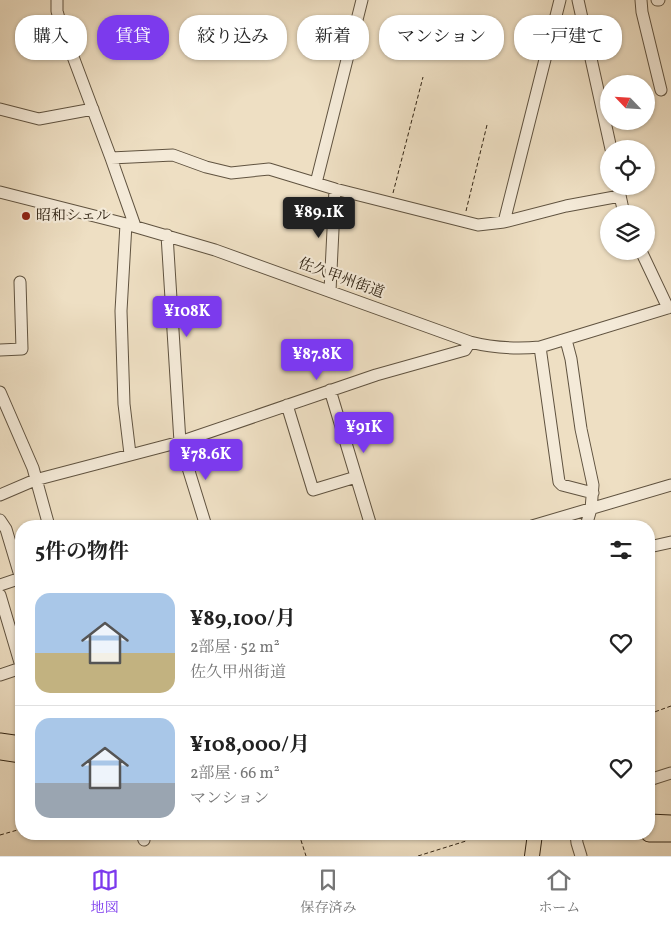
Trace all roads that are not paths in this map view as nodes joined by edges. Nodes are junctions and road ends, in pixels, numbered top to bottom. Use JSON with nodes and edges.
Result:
{"nodes":[{"id":1,"x":57,"y":0,"type":"edge"},
{"id":2,"x":362,"y":0,"type":"edge"},
{"id":3,"x":560,"y":0,"type":"edge"},
{"id":4,"x":578,"y":0,"type":"edge"},
{"id":5,"x":641,"y":0,"type":"edge"},
{"id":6,"x":661,"y":90,"type":"dead end"},
{"id":7,"x":0,"y":109,"type":"edge"},
{"id":8,"x":93,"y":109,"type":"junction"},
{"id":9,"x":609,"y":140,"type":"edge"},
{"id":10,"x":111,"y":158,"type":"junction"},
{"id":11,"x":316,"y":183,"type":"junction"},
{"id":12,"x":335,"y":189,"type":"junction"},
{"id":13,"x":0,"y":192,"type":"edge"},
{"id":14,"x":605,"y":195,"type":"edge"},
{"id":15,"x":504,"y":222,"type":"junction"},
{"id":16,"x":130,"y":225,"type":"junction"},
{"id":17,"x":167,"y":235,"type":"junction"},
{"id":18,"x":645,"y":260,"type":"edge"},
{"id":19,"x":20,"y":282,"type":"dead end"},
{"id":20,"x":330,"y":291,"type":"junction"},
{"id":21,"x":669,"y":308,"type":"edge"},
{"id":22,"x":566,"y":340,"type":"junction"},
{"id":23,"x":470,"y":342,"type":"junction"},
{"id":24,"x":540,"y":347,"type":"junction"},
{"id":25,"x":0,"y":350,"type":"edge"},
{"id":26,"x":330,"y":390,"type":"junction"},
{"id":27,"x":0,"y":392,"type":"edge"},
{"id":28,"x":288,"y":406,"type":"junction"},
{"id":29,"x":180,"y":442,"type":"junction"},
{"id":30,"x":130,"y":454,"type":"junction"},
{"id":31,"x":356,"y":477,"type":"junction"},
{"id":32,"x":36,"y":480,"type":"junction"},
{"id":33,"x":671,"y":485,"type":"edge"},
{"id":34,"x":593,"y":493,"type":"junction"},
{"id":35,"x":0,"y":495,"type":"edge"},
{"id":36,"x":591,"y":510,"type":"junction"},
{"id":37,"x":0,"y":520,"type":"edge"},
{"id":38,"x":47,"y":520,"type":"edge"},
{"id":39,"x":204,"y":520,"type":"edge"},
{"id":40,"x":369,"y":520,"type":"edge"},
{"id":41,"x":554,"y":520,"type":"edge"},
{"id":42,"x":588,"y":520,"type":"edge"},
{"id":43,"x":671,"y":542,"type":"edge"},
{"id":44,"x":655,"y":546,"type":"edge"},
{"id":45,"x":15,"y":559,"type":"edge"},
{"id":46,"x":15,"y":580,"type":"edge"},
{"id":47,"x":0,"y":584,"type":"edge"},
{"id":48,"x":0,"y":595,"type":"edge"},
{"id":49,"x":15,"y":646,"type":"edge"},
{"id":50,"x":15,"y":669,"type":"edge"},
{"id":51,"x":0,"y":675,"type":"edge"},
{"id":52,"x":0,"y":741,"type":"edge"},
{"id":53,"x":15,"y":743,"type":"edge"},
{"id":54,"x":0,"y":752,"type":"edge"},
{"id":55,"x":15,"y":754,"type":"edge"},
{"id":56,"x":671,"y":773,"type":"edge"},
{"id":57,"x":655,"y":778,"type":"edge"},
{"id":58,"x":655,"y":822,"type":"edge"},
{"id":59,"x":671,"y":822,"type":"edge"},
{"id":60,"x":655,"y":834,"type":"edge"},
{"id":61,"x":671,"y":834,"type":"edge"},
{"id":62,"x":534,"y":840,"type":"edge"},
{"id":63,"x":576,"y":840,"type":"edge"},
{"id":64,"x":532,"y":856,"type":"edge"},
{"id":65,"x":581,"y":856,"type":"edge"}],
"edges":[{"from":1,"to":8,"type":"street"},
{"from":2,"to":11,"type":"street"},
{"from":3,"to":15,"type":"street"},
{"from":4,"to":9,"type":"street"},
{"from":5,"to":6,"type":"street"},
{"from":7,"to":8,"type":"street"},
{"from":8,"to":10,"type":"street"},
{"from":10,"to":11,"type":"street"},
{"from":10,"to":16,"type":"street"},
{"from":11,"to":12,"type":"street"},
{"from":12,"to":15,"type":"street"},
{"from":12,"to":20,"type":"street"},
{"from":13,"to":16,"type":"street","name":"佐久甲州街道"},
{"from":14,"to":15,"type":"street"},
{"from":16,"to":17,"type":"street","name":"佐久甲州街道"},
{"from":16,"to":30,"type":"street"},
{"from":17,"to":20,"type":"street","name":"佐久甲州街道"},
{"from":17,"to":29,"type":"street"},
{"from":18,"to":21,"type":"street"},
{"from":19,"to":25,"type":"street"},
{"from":20,"to":23,"type":"street","name":"佐久甲州街道"},
{"from":21,"to":22,"type":"street","name":"佐久甲州街道"},
{"from":22,"to":24,"type":"street","name":"佐久甲州街道"},
{"from":22,"to":34,"type":"street"},
{"from":23,"to":24,"type":"street","name":"佐久甲州街道"},
{"from":23,"to":26,"type":"street"},
{"from":24,"to":34,"type":"street"},
{"from":26,"to":28,"type":"street"},
{"from":26,"to":31,"type":"street"},
{"from":27,"to":32,"type":"street"},
{"from":28,"to":29,"type":"street"},
{"from":28,"to":31,"type":"street"},
{"from":29,"to":30,"type":"street"},
{"from":29,"to":39,"type":"street"},
{"from":30,"to":32,"type":"street"},
{"from":31,"to":40,"type":"street"},
{"from":32,"to":35,"type":"street"},
{"from":32,"to":38,"type":"street"},
{"from":33,"to":36,"type":"street"},
{"from":34,"to":36,"type":"street"},
{"from":36,"to":41,"type":"street"},
{"from":36,"to":42,"type":"street"},
{"from":37,"to":45,"type":"street"},
{"from":43,"to":44,"type":"street"},
{"from":46,"to":47,"type":"street"},
{"from":48,"to":49,"type":"street"},
{"from":50,"to":51,"type":"street"},
{"from":52,"to":53,"type":"highway"},
{"from":54,"to":55,"type":"highway"},
{"from":56,"to":57,"type":"street"},
{"from":58,"to":59,"type":"highway"},
{"from":60,"to":61,"type":"highway"},
{"from":62,"to":64,"type":"main road"},
{"from":63,"to":65,"type":"street"}]}
